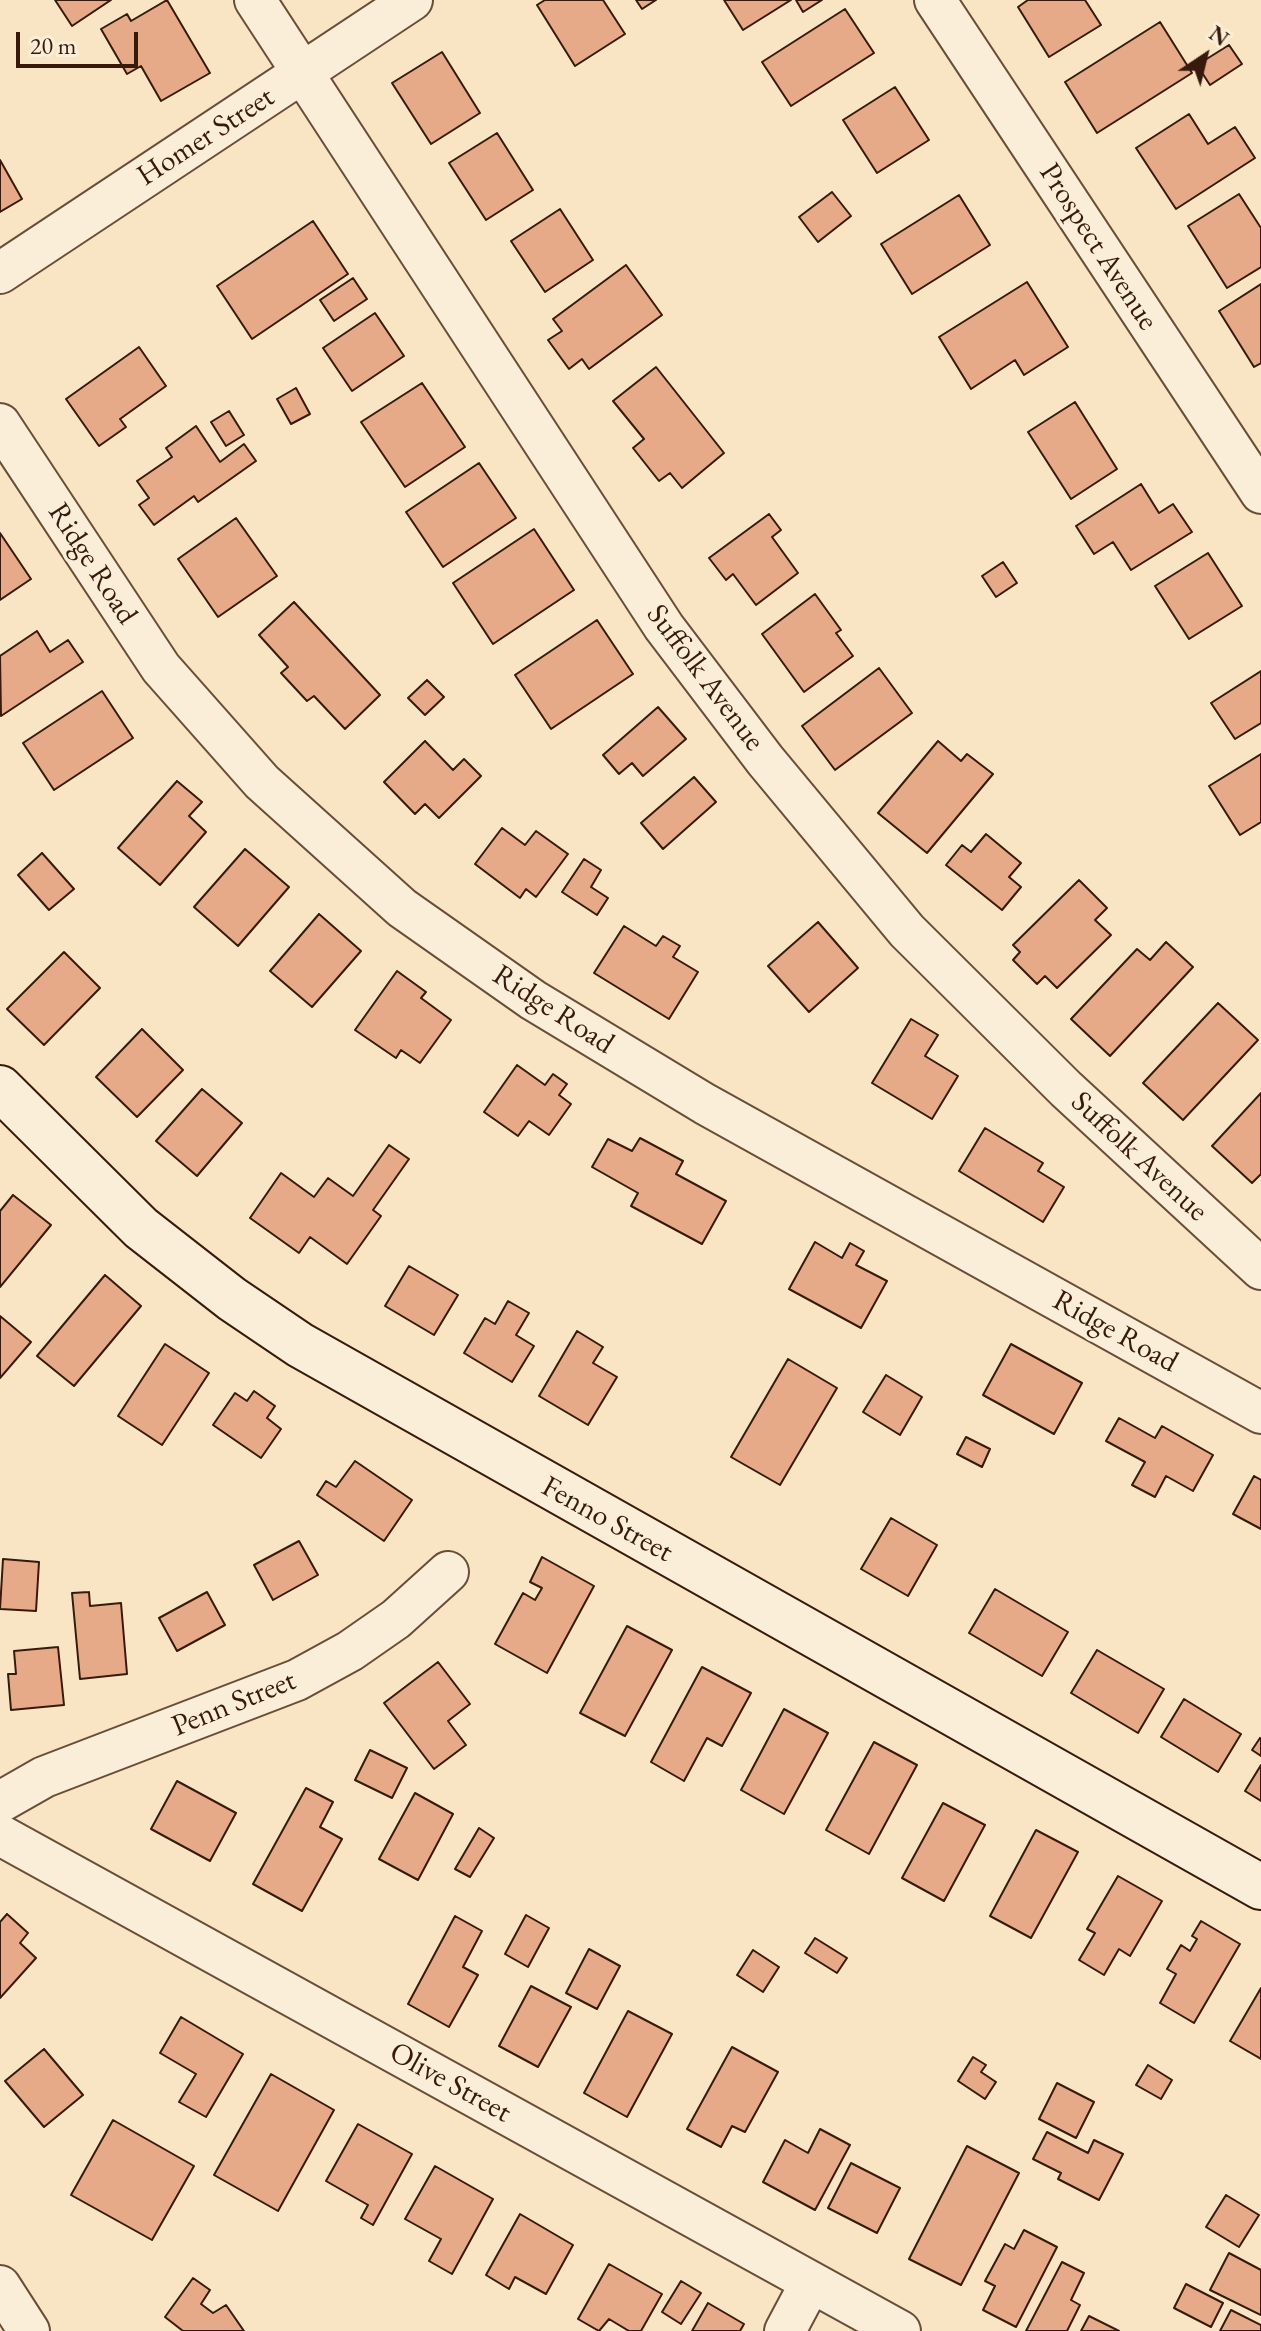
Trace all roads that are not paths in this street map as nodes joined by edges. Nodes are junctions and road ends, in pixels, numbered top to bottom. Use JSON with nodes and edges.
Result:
{"nodes":[{"id":1,"x":255,"y":0,"type":"edge"},
{"id":2,"x":412,"y":0,"type":"edge"},
{"id":3,"x":935,"y":0,"type":"edge"},
{"id":4,"x":304,"y":73,"type":"junction"},
{"id":5,"x":0,"y":273,"type":"edge"},
{"id":6,"x":0,"y":424,"type":"edge"},
{"id":7,"x":1261,"y":493,"type":"edge"},
{"id":8,"x":0,"y":1088,"type":"edge"},
{"id":9,"x":1261,"y":1269,"type":"edge"},
{"id":10,"x":1261,"y":1413,"type":"edge"},
{"id":11,"x":448,"y":1572,"type":"dead end"},
{"id":12,"x":0,"y":1802,"type":"edge"},
{"id":13,"x":0,"y":1835,"type":"edge"},
{"id":14,"x":1261,"y":1887,"type":"edge"},
{"id":15,"x":811,"y":2282,"type":"junction"},
{"id":16,"x":1,"y":2287,"type":"edge"},
{"id":17,"x":29,"y":2331,"type":"edge"},
{"id":18,"x":785,"y":2331,"type":"edge"},
{"id":19,"x":900,"y":2331,"type":"edge"}],
"edges":[{"from":1,"to":4,"type":"street","name":"Suffolk Avenue"},
{"from":2,"to":4,"type":"street","name":"Homer Street"},
{"from":3,"to":7,"type":"street","name":"Prospect Avenue"},
{"from":4,"to":5,"type":"street","name":"Homer Street"},
{"from":4,"to":9,"type":"street","name":"Suffolk Avenue"},
{"from":6,"to":10,"type":"street","name":"Ridge Road"},
{"from":8,"to":14,"type":"street","name":"Fenno Street"},
{"from":11,"to":12,"type":"street","name":"Penn Street"},
{"from":13,"to":15,"type":"street","name":"Olive Street"},
{"from":15,"to":18,"type":"street"},
{"from":15,"to":19,"type":"street","name":"Olive Street"},
{"from":16,"to":17,"type":"street"}]}
